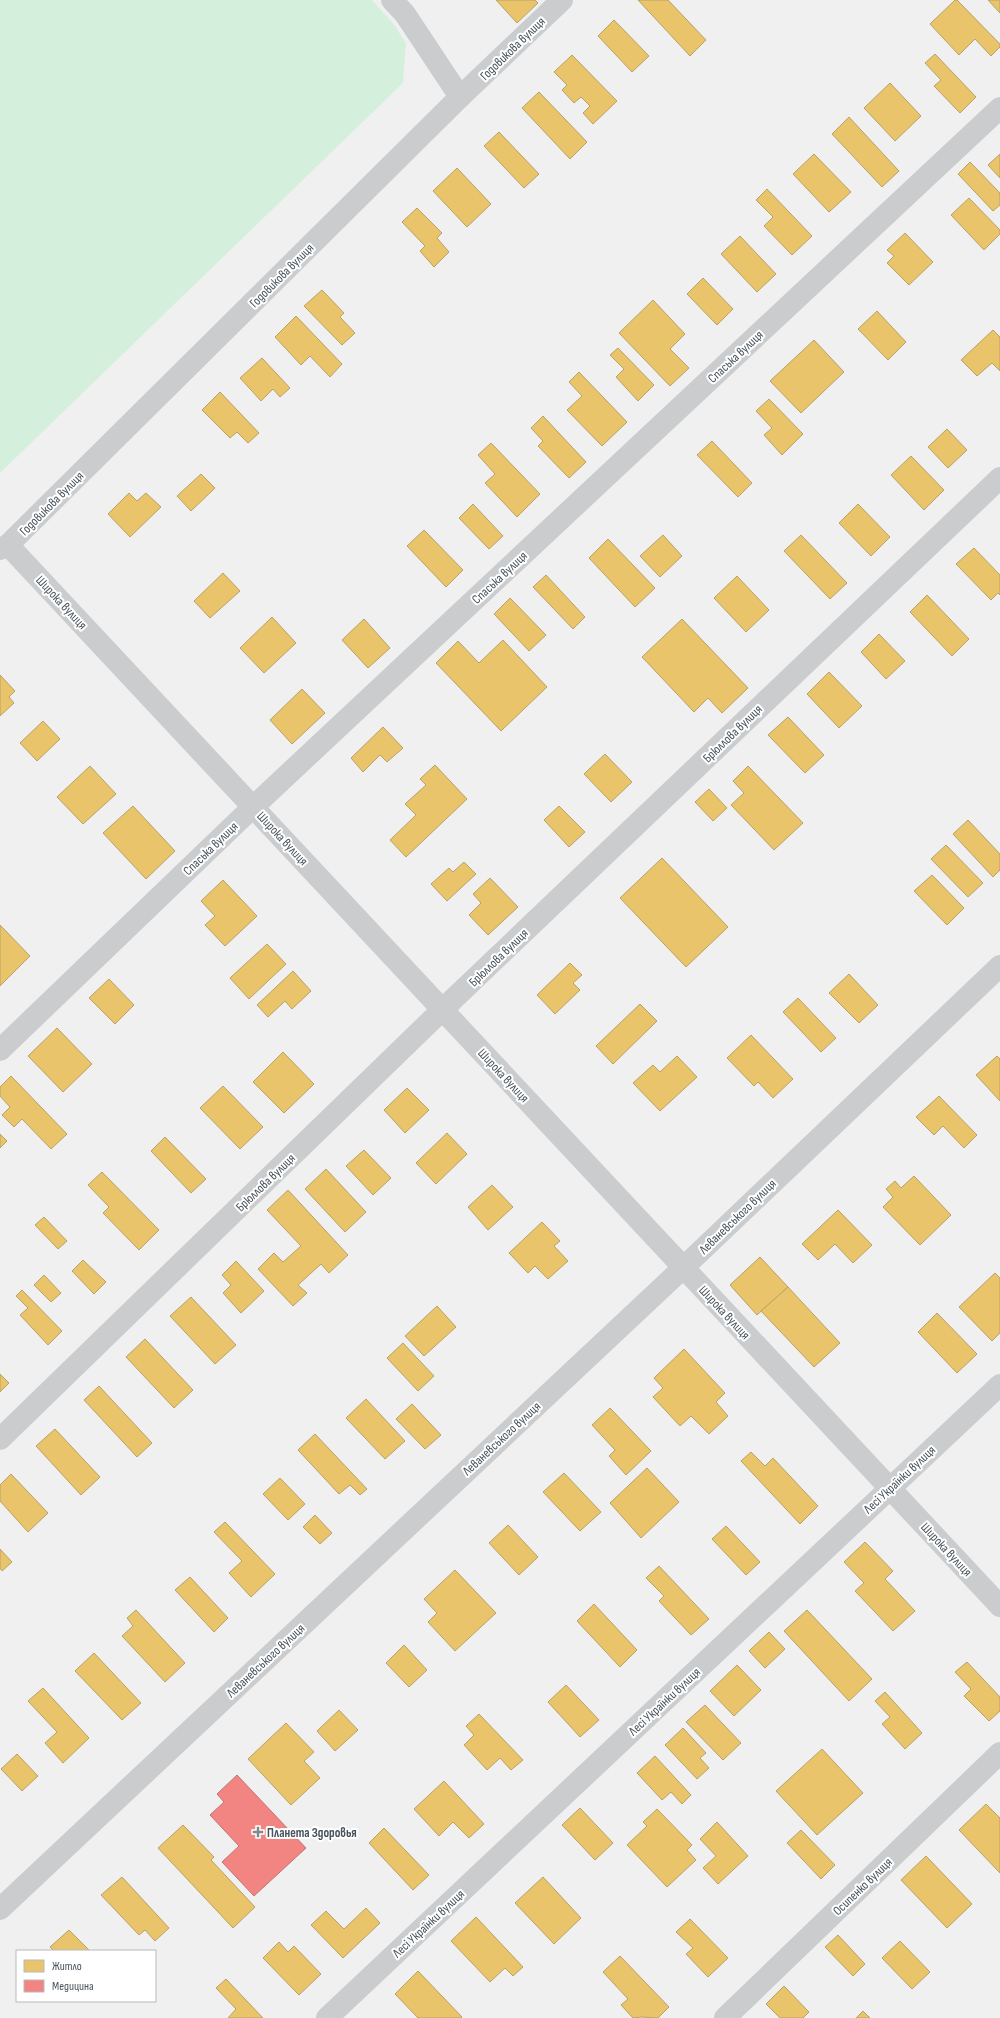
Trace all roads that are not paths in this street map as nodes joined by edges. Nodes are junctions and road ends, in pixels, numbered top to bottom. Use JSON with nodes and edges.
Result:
{"nodes":[{"id":1,"x":392,"y":0,"type":"edge"},
{"id":2,"x":562,"y":0,"type":"edge"},
{"id":3,"x":460,"y":97,"type":"junction"},
{"id":4,"x":1000,"y":108,"type":"edge"},
{"id":5,"x":1000,"y":478,"type":"edge"},
{"id":6,"x":4,"y":547,"type":"edge"},
{"id":7,"x":253,"y":807,"type":"junction"},
{"id":8,"x":1000,"y":966,"type":"edge"},
{"id":9,"x":443,"y":1009,"type":"junction"},
{"id":10,"x":0,"y":1050,"type":"edge"},
{"id":11,"x":684,"y":1267,"type":"junction"},
{"id":12,"x":1000,"y":1385,"type":"edge"},
{"id":13,"x":0,"y":1439,"type":"edge"},
{"id":14,"x":890,"y":1488,"type":"junction"},
{"id":15,"x":1000,"y":1606,"type":"edge"},
{"id":16,"x":1000,"y":1753,"type":"edge"},
{"id":17,"x":0,"y":1909,"type":"edge"},
{"id":18,"x":327,"y":2018,"type":"edge"},
{"id":19,"x":725,"y":2018,"type":"edge"}],
"edges":[{"from":1,"to":3,"type":"street"},
{"from":2,"to":3,"type":"street","name":"Годовикова вулиця"},
{"from":3,"to":6,"type":"street","name":"Годовикова вулиця"},
{"from":4,"to":7,"type":"street","name":"Спаська вулиця"},
{"from":5,"to":9,"type":"street","name":"Брюллова вулиця"},
{"from":6,"to":7,"type":"street","name":"Широка вулиця"},
{"from":7,"to":9,"type":"street","name":"Широка вулиця"},
{"from":7,"to":10,"type":"street","name":"Спаська вулиця"},
{"from":8,"to":11,"type":"street","name":"Леваневського вулиця"},
{"from":9,"to":11,"type":"street","name":"Широка вулиця"},
{"from":9,"to":13,"type":"street","name":"Брюллова вулиця"},
{"from":11,"to":14,"type":"street","name":"Широка вулиця"},
{"from":11,"to":17,"type":"street","name":"Леваневського вулиця"},
{"from":12,"to":14,"type":"street","name":"Лесі Українки вулиця"},
{"from":14,"to":15,"type":"street","name":"Широка вулиця"},
{"from":14,"to":18,"type":"street","name":"Лесі Українки вулиця"},
{"from":16,"to":19,"type":"street","name":"Осипенко вулиця"}]}
